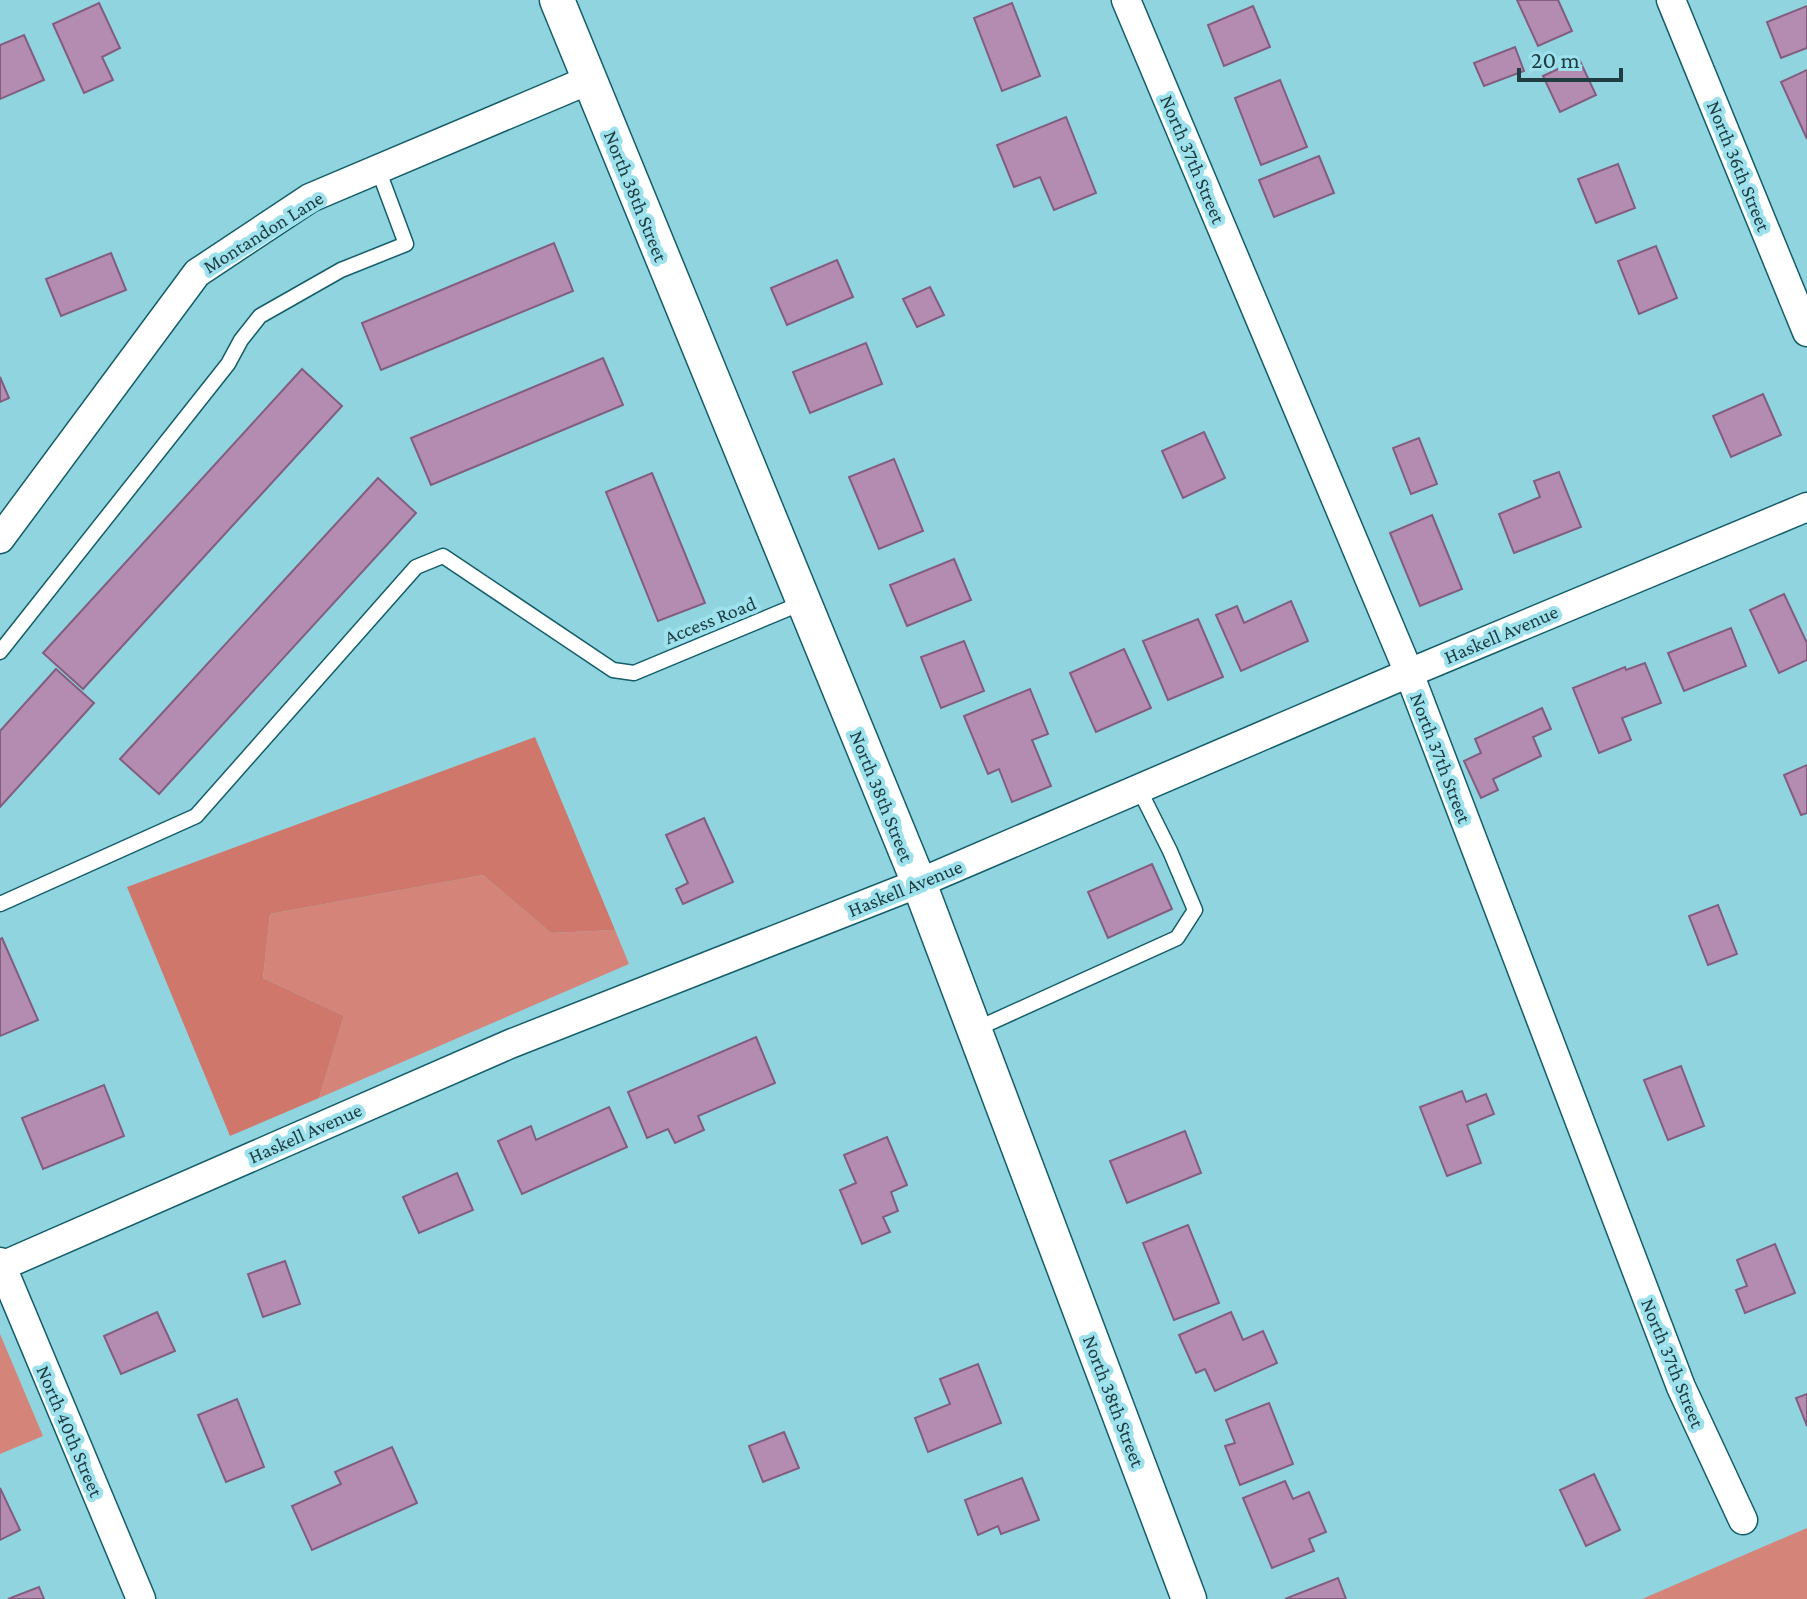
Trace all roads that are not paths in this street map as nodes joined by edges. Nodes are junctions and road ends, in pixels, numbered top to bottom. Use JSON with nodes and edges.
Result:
{"nodes":[{"id":1,"x":557,"y":0,"type":"edge"},
{"id":2,"x":1126,"y":0,"type":"edge"},
{"id":3,"x":1671,"y":0,"type":"edge"},
{"id":4,"x":589,"y":80,"type":"junction"},
{"id":5,"x":378,"y":169,"type":"junction"},
{"id":6,"x":1807,"y":332,"type":"edge"},
{"id":7,"x":1807,"y":507,"type":"edge"},
{"id":8,"x":0,"y":539,"type":"edge"},
{"id":9,"x":802,"y":603,"type":"junction"},
{"id":10,"x":0,"y":652,"type":"edge"},
{"id":11,"x":1409,"y":673,"type":"junction"},
{"id":12,"x":1139,"y":789,"type":"junction"},
{"id":13,"x":919,"y":883,"type":"junction"},
{"id":14,"x":0,"y":904,"type":"edge"},
{"id":15,"x":974,"y":1030,"type":"junction"},
{"id":16,"x":1,"y":1264,"type":"edge"},
{"id":17,"x":1743,"y":1520,"type":"dead end"},
{"id":18,"x":141,"y":1599,"type":"edge"},
{"id":19,"x":1189,"y":1599,"type":"edge"}],
"edges":[{"from":1,"to":4,"type":"street","name":"North 38th Street"},
{"from":2,"to":11,"type":"street","name":"North 37th Street"},
{"from":3,"to":6,"type":"street","name":"North 36th Street"},
{"from":4,"to":5,"type":"street","name":"Montandon Lane"},
{"from":4,"to":9,"type":"street","name":"North 38th Street"},
{"from":5,"to":8,"type":"street","name":"Montandon Lane"},
{"from":5,"to":10,"type":"lane"},
{"from":7,"to":11,"type":"street","name":"Haskell Avenue"},
{"from":9,"to":13,"type":"street","name":"North 38th Street"},
{"from":9,"to":14,"type":"lane","name":"Access Road"},
{"from":11,"to":12,"type":"street","name":"Haskell Avenue"},
{"from":11,"to":17,"type":"street","name":"North 37th Street"},
{"from":12,"to":13,"type":"street","name":"Haskell Avenue"},
{"from":12,"to":15,"type":"lane"},
{"from":13,"to":15,"type":"street","name":"North 38th Street"},
{"from":13,"to":16,"type":"street","name":"Haskell Avenue"},
{"from":15,"to":19,"type":"street","name":"North 38th Street"},
{"from":16,"to":18,"type":"street","name":"North 40th Street"}]}
